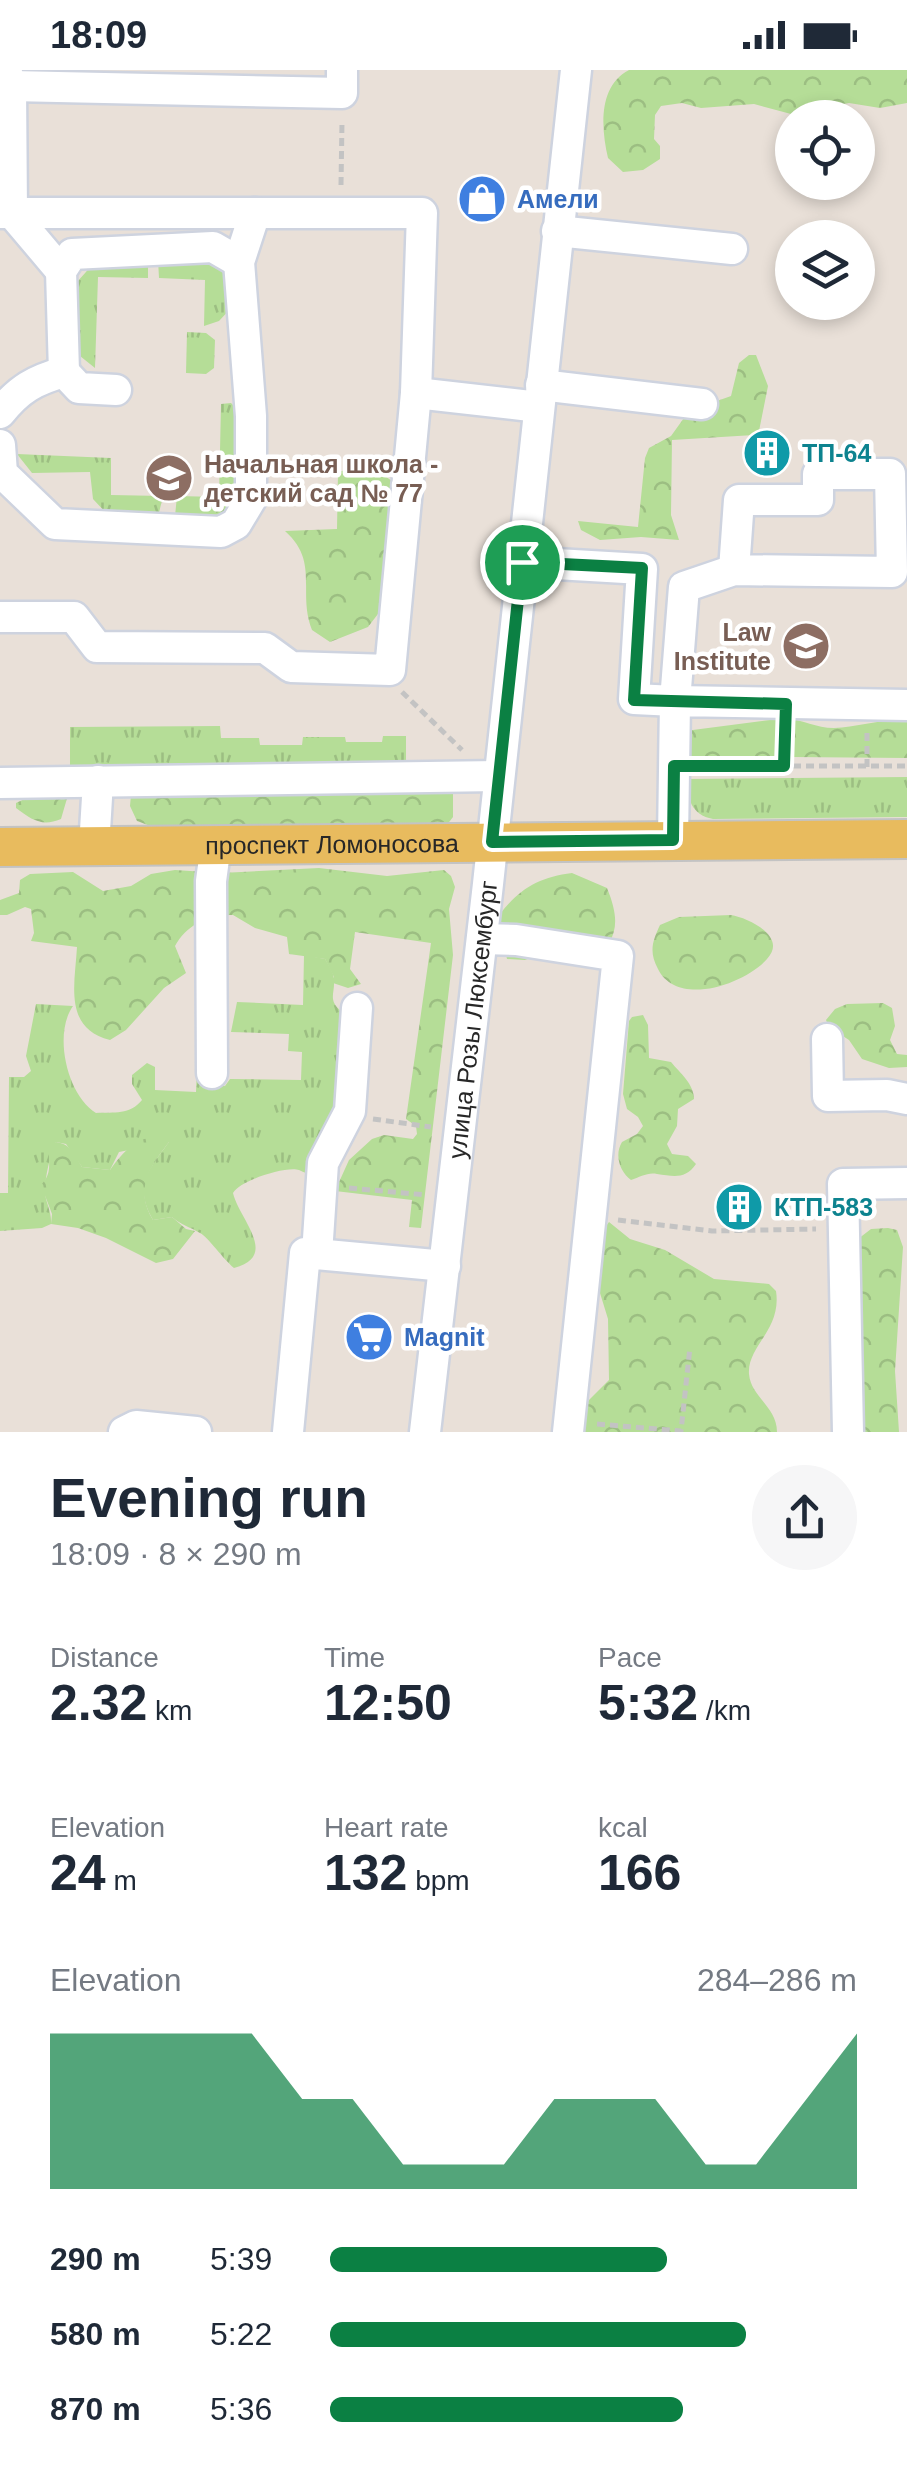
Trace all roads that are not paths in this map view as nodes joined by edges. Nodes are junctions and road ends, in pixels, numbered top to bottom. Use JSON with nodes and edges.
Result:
{"nodes":[{"id":1,"x":576,"y":70,"type":"edge"},
{"id":2,"x":8,"y":78,"type":"edge"},
{"id":3,"x":342,"y":81,"type":"edge"},
{"id":4,"x":255,"y":212,"type":"junction"},
{"id":5,"x":6,"y":213,"type":"edge"},
{"id":6,"x":557,"y":231,"type":"junction"},
{"id":7,"x":732,"y":249,"type":"dead end"},
{"id":8,"x":238,"y":262,"type":"junction"},
{"id":9,"x":62,"y":271,"type":"junction"},
{"id":10,"x":64,"y":372,"type":"junction"},
{"id":11,"x":116,"y":390,"type":"dead end"},
{"id":12,"x":416,"y":393,"type":"junction"},
{"id":13,"x":540,"y":396,"type":"junction"},
{"id":14,"x":702,"y":404,"type":"dead end"},
{"id":15,"x":0,"y":413,"type":"edge"},
{"id":16,"x":0,"y":445,"type":"edge"},
{"id":17,"x":899,"y":466,"type":"edge"},
{"id":18,"x":522,"y":562,"type":"junction"},
{"id":19,"x":734,"y":570,"type":"junction"},
{"id":20,"x":0,"y":616,"type":"edge"},
{"id":21,"x":675,"y":701,"type":"junction"},
{"id":22,"x":907,"y":706,"type":"edge"},
{"id":23,"x":498,"y":776,"type":"junction"},
{"id":24,"x":98,"y":781,"type":"junction"},
{"id":25,"x":0,"y":782,"type":"edge"},
{"id":26,"x":907,"y":839,"type":"edge"},
{"id":27,"x":673,"y":840,"type":"junction"},
{"id":28,"x":492,"y":842,"type":"junction"},
{"id":29,"x":216,"y":844,"type":"junction"},
{"id":30,"x":0,"y":847,"type":"edge"},
{"id":31,"x":94,"y":847,"type":"junction"},
{"id":32,"x":482,"y":938,"type":"junction"},
{"id":33,"x":357,"y":1008,"type":"dead end"},
{"id":34,"x":827,"y":1039,"type":"dead end"},
{"id":35,"x":212,"y":1073,"type":"dead end"},
{"id":36,"x":907,"y":1099,"type":"edge"},
{"id":37,"x":907,"y":1184,"type":"edge"},
{"id":38,"x":317,"y":1254,"type":"junction"},
{"id":39,"x":445,"y":1266,"type":"junction"},
{"id":40,"x":569,"y":1427,"type":"edge"},
{"id":41,"x":124,"y":1432,"type":"edge"},
{"id":42,"x":196,"y":1432,"type":"edge"},
{"id":43,"x":288,"y":1432,"type":"edge"},
{"id":44,"x":425,"y":1432,"type":"edge"},
{"id":45,"x":848,"y":1432,"type":"edge"}],
"edges":[{"from":1,"to":6,"type":"street","name":"улица Розы Люксембург"},
{"from":2,"to":3,"type":"street"},
{"from":2,"to":5,"type":"street"},
{"from":4,"to":5,"type":"street"},
{"from":4,"to":8,"type":"street"},
{"from":4,"to":12,"type":"street"},
{"from":5,"to":9,"type":"street"},
{"from":6,"to":7,"type":"street"},
{"from":6,"to":13,"type":"street","name":"улица Розы Люксембург"},
{"from":8,"to":9,"type":"street"},
{"from":8,"to":16,"type":"street"},
{"from":9,"to":10,"type":"street"},
{"from":10,"to":11,"type":"street"},
{"from":10,"to":15,"type":"street"},
{"from":12,"to":13,"type":"street"},
{"from":12,"to":20,"type":"street"},
{"from":13,"to":14,"type":"street"},
{"from":13,"to":18,"type":"street","name":"улица Розы Люксембург"},
{"from":17,"to":19,"type":"street"},
{"from":17,"to":19,"type":"street"},
{"from":18,"to":21,"type":"street"},
{"from":18,"to":23,"type":"street","name":"улица Розы Люксембург"},
{"from":19,"to":21,"type":"street"},
{"from":21,"to":22,"type":"street"},
{"from":21,"to":27,"type":"street"},
{"from":23,"to":24,"type":"street"},
{"from":23,"to":28,"type":"street","name":"улица Розы Люксембург"},
{"from":24,"to":25,"type":"street"},
{"from":24,"to":31,"type":"street"},
{"from":26,"to":27,"type":"main road","name":"проспект Ломоносова"},
{"from":27,"to":28,"type":"main road","name":"проспект Ломоносова"},
{"from":28,"to":29,"type":"main road","name":"проспект Ломоносова"},
{"from":28,"to":32,"type":"street","name":"улица Розы Люксембург"},
{"from":29,"to":31,"type":"main road","name":"проспект Ломоносова"},
{"from":29,"to":35,"type":"street"},
{"from":30,"to":31,"type":"main road","name":"проспект Ломоносова"},
{"from":32,"to":39,"type":"street","name":"улица Розы Люксембург"},
{"from":32,"to":40,"type":"street"},
{"from":33,"to":38,"type":"street"},
{"from":34,"to":36,"type":"street"},
{"from":37,"to":45,"type":"street"},
{"from":38,"to":39,"type":"street"},
{"from":38,"to":43,"type":"street"},
{"from":39,"to":44,"type":"street","name":"улица Розы Люксембург"},
{"from":41,"to":42,"type":"street"}]}
